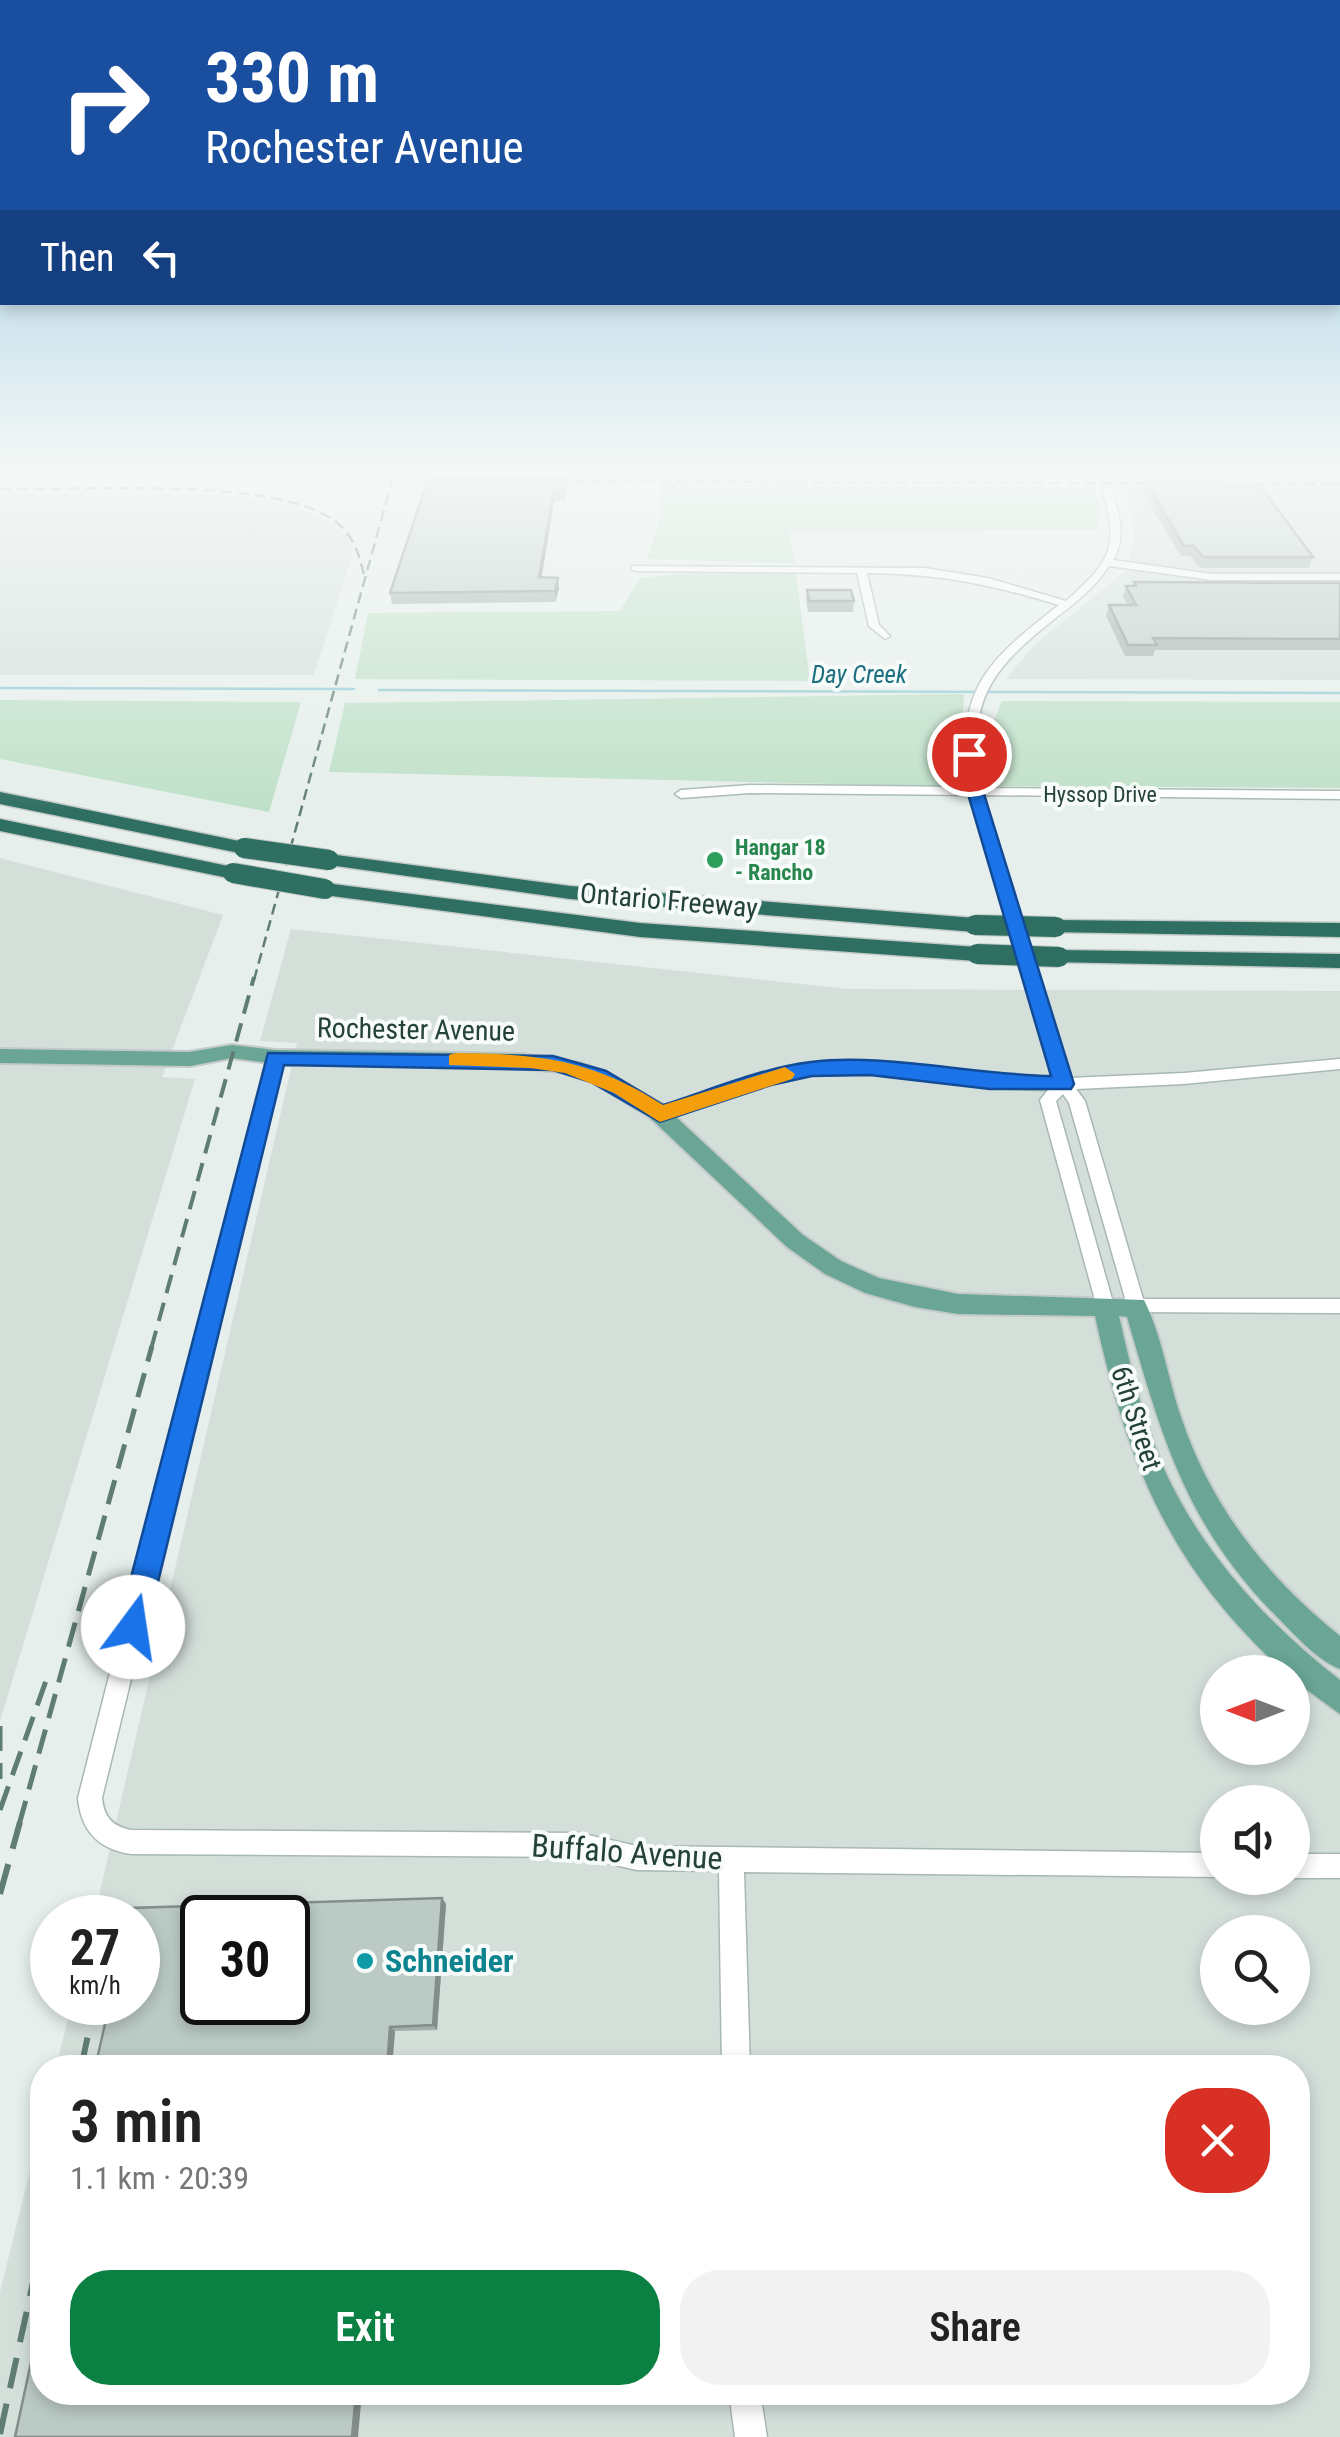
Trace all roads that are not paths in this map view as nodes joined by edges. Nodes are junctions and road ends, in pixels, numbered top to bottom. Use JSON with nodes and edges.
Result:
{"nodes":[{"id":1,"x":864,"y":584,"type":"edge"},
{"id":2,"x":990,"y":584,"type":"edge"},
{"id":3,"x":1093,"y":584,"type":"edge"},
{"id":4,"x":1066,"y":604,"type":"junction"},
{"id":5,"x":885,"y":636,"type":"dead end"},
{"id":6,"x":681,"y":794,"type":"dead end"},
{"id":7,"x":976,"y":794,"type":"junction"},
{"id":8,"x":1340,"y":795,"type":"edge"},
{"id":9,"x":0,"y":798,"type":"edge"},
{"id":10,"x":0,"y":824,"type":"edge"},
{"id":11,"x":1340,"y":930,"type":"edge"},
{"id":12,"x":1340,"y":961,"type":"edge"},
{"id":13,"x":0,"y":1056,"type":"edge"},
{"id":14,"x":276,"y":1058,"type":"junction"},
{"id":15,"x":1340,"y":1064,"type":"edge"},
{"id":16,"x":1063,"y":1084,"type":"junction"},
{"id":17,"x":660,"y":1114,"type":"junction"},
{"id":18,"x":1104,"y":1306,"type":"junction"},
{"id":19,"x":1136,"y":1306,"type":"junction"},
{"id":20,"x":1340,"y":1306,"type":"edge"},
{"id":21,"x":1340,"y":1655,"type":"edge"},
{"id":22,"x":1340,"y":1698,"type":"edge"},
{"id":23,"x":731,"y":1859,"type":"junction"},
{"id":24,"x":1200,"y":1865,"type":"edge"},
{"id":25,"x":1310,"y":1866,"type":"edge"},
{"id":26,"x":1340,"y":1866,"type":"edge"},
{"id":27,"x":736,"y":2055,"type":"edge"},
{"id":28,"x":746,"y":2405,"type":"edge"},
{"id":29,"x":751,"y":2437,"type":"edge"}],
"edges":[{"from":1,"to":5,"type":"street"},
{"from":2,"to":4,"type":"street"},
{"from":3,"to":4,"type":"street","name":"6th Street"},
{"from":4,"to":7,"type":"street","name":"6th Street"},
{"from":6,"to":7,"type":"street","name":"Hyssop Drive"},
{"from":7,"to":8,"type":"street","name":"Hyssop Drive"},
{"from":7,"to":16,"type":"street","name":"6th Street"},
{"from":9,"to":11,"type":"highway","name":"Ontario Freeway","bridge":true},
{"from":10,"to":12,"type":"highway","name":"Ontario Freeway","bridge":true},
{"from":13,"to":14,"type":"main road","name":"Rochester Avenue"},
{"from":14,"to":17,"type":"main road","name":"Rochester Avenue"},
{"from":14,"to":23,"type":"street","name":"Buffalo Avenue"},
{"from":15,"to":16,"type":"street"},
{"from":16,"to":17,"type":"street"},
{"from":16,"to":18,"type":"street","name":"6th Street"},
{"from":16,"to":19,"type":"street","name":"6th Street"},
{"from":17,"to":18,"type":"main road","name":"Rochester Avenue"},
{"from":18,"to":19,"type":"main road","name":"Rochester Avenue"},
{"from":18,"to":22,"type":"main road","name":"6th Street"},
{"from":19,"to":20,"type":"street"},
{"from":19,"to":21,"type":"main road","name":"6th Street"},
{"from":23,"to":24,"type":"street","name":"Buffalo Avenue"},
{"from":23,"to":27,"type":"street"},
{"from":25,"to":26,"type":"street"},
{"from":28,"to":29,"type":"street"}]}
